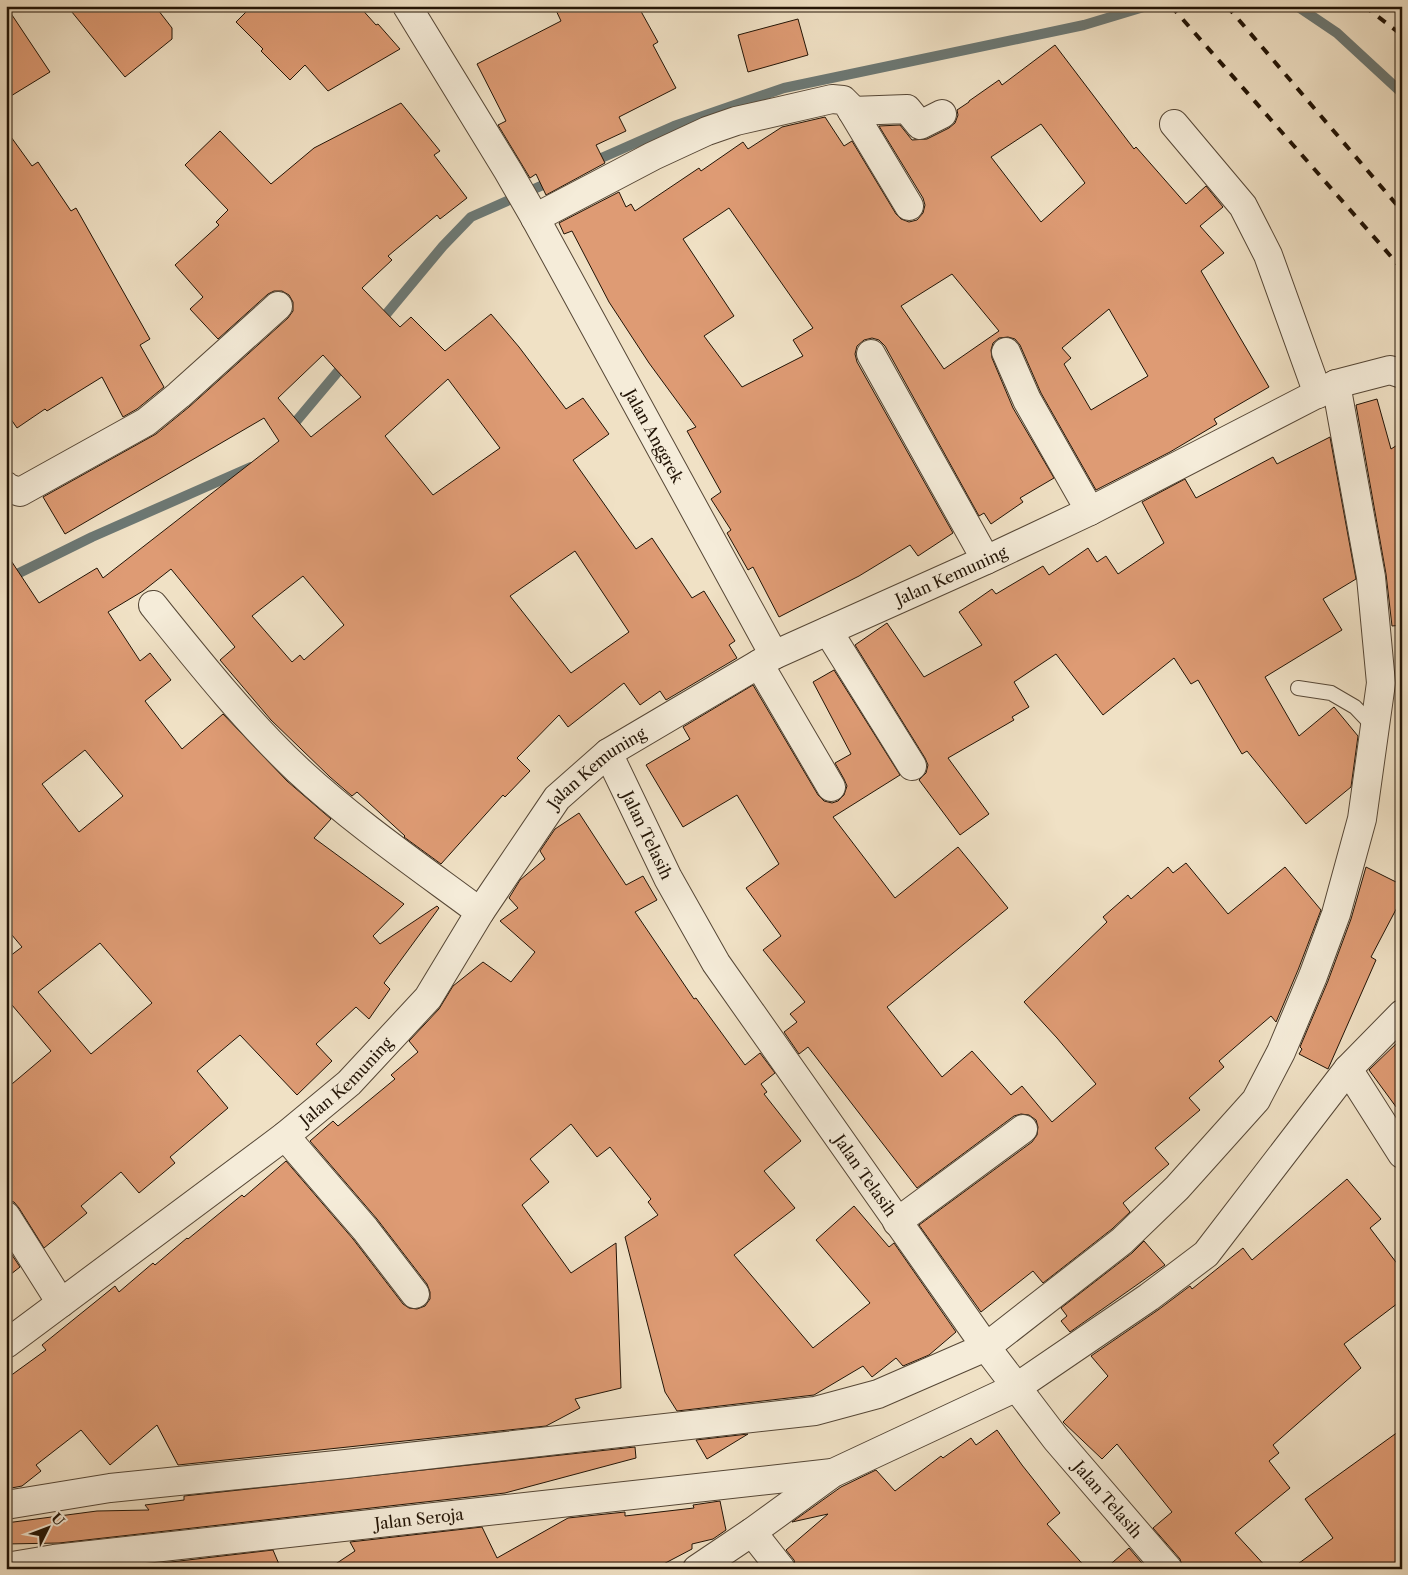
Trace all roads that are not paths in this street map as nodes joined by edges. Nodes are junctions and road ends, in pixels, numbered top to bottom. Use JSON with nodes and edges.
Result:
{"nodes":[{"id":1,"x":407,"y":6,"type":"edge"},
{"id":2,"x":852,"y":112,"type":"junction"},
{"id":3,"x":942,"y":114,"type":"dead end"},
{"id":4,"x":1174,"y":124,"type":"dead end"},
{"id":5,"x":909,"y":206,"type":"dead end"},
{"id":6,"x":534,"y":217,"type":"junction"},
{"id":7,"x":278,"y":306,"type":"dead end"},
{"id":8,"x":1006,"y":352,"type":"dead end"},
{"id":9,"x":871,"y":354,"type":"dead end"},
{"id":10,"x":1402,"y":374,"type":"edge"},
{"id":11,"x":1327,"y":389,"type":"junction"},
{"id":12,"x":6,"y":486,"type":"edge"},
{"id":13,"x":1090,"y":511,"type":"junction"},
{"id":14,"x":986,"y":560,"type":"junction"},
{"id":15,"x":153,"y":605,"type":"dead end"},
{"id":16,"x":828,"y":631,"type":"junction"},
{"id":17,"x":766,"y":660,"type":"junction"},
{"id":18,"x":1298,"y":688,"type":"dead end"},
{"id":19,"x":1374,"y":727,"type":"junction"},
{"id":20,"x":608,"y":753,"type":"junction"},
{"id":21,"x":912,"y":766,"type":"dead end"},
{"id":22,"x":831,"y":787,"type":"dead end"},
{"id":23,"x":480,"y":912,"type":"junction"},
{"id":24,"x":1402,"y":1014,"type":"edge"},
{"id":25,"x":1348,"y":1069,"type":"junction"},
{"id":26,"x":1023,"y":1129,"type":"dead end"},
{"id":27,"x":285,"y":1136,"type":"junction"},
{"id":28,"x":1402,"y":1154,"type":"edge"},
{"id":29,"x":6,"y":1216,"type":"edge"},
{"id":30,"x":897,"y":1222,"type":"junction"},
{"id":31,"x":416,"y":1294,"type":"dead end"},
{"id":32,"x":61,"y":1303,"type":"junction"},
{"id":33,"x":6,"y":1344,"type":"edge"},
{"id":34,"x":986,"y":1347,"type":"junction"},
{"id":35,"x":1017,"y":1387,"type":"junction"},
{"id":36,"x":833,"y":1473,"type":"junction"},
{"id":37,"x":6,"y":1505,"type":"edge"},
{"id":38,"x":752,"y":1532,"type":"junction"},
{"id":39,"x":6,"y":1567,"type":"edge"},
{"id":40,"x":697,"y":1569,"type":"edge"},
{"id":41,"x":782,"y":1569,"type":"edge"},
{"id":42,"x":1168,"y":1569,"type":"edge"}],
"edges":[{"from":1,"to":6,"type":"street","name":"Jalan Anggrek"},
{"from":2,"to":3,"type":"street"},
{"from":2,"to":5,"type":"street"},
{"from":2,"to":6,"type":"street"},
{"from":4,"to":11,"type":"street"},
{"from":6,"to":17,"type":"street","name":"Jalan Anggrek"},
{"from":7,"to":12,"type":"street"},
{"from":8,"to":13,"type":"street"},
{"from":9,"to":14,"type":"street"},
{"from":10,"to":11,"type":"street","name":"Jalan Kemuning"},
{"from":11,"to":13,"type":"street","name":"Jalan Kemuning"},
{"from":11,"to":19,"type":"street"},
{"from":13,"to":14,"type":"street","name":"Jalan Kemuning"},
{"from":14,"to":16,"type":"street","name":"Jalan Kemuning"},
{"from":15,"to":23,"type":"street"},
{"from":16,"to":17,"type":"street","name":"Jalan Kemuning"},
{"from":16,"to":21,"type":"street"},
{"from":17,"to":20,"type":"street","name":"Jalan Kemuning"},
{"from":17,"to":22,"type":"street","name":"Jalan Anggrek"},
{"from":18,"to":19,"type":"lane"},
{"from":19,"to":34,"type":"street"},
{"from":20,"to":23,"type":"street","name":"Jalan Kemuning"},
{"from":20,"to":30,"type":"street","name":"Jalan Telasih"},
{"from":23,"to":27,"type":"street","name":"Jalan Kemuning"},
{"from":24,"to":25,"type":"street"},
{"from":25,"to":28,"type":"street"},
{"from":25,"to":35,"type":"street"},
{"from":26,"to":30,"type":"street"},
{"from":27,"to":31,"type":"street"},
{"from":27,"to":32,"type":"street","name":"Jalan Kemuning"},
{"from":29,"to":32,"type":"street"},
{"from":30,"to":34,"type":"street","name":"Jalan Telasih"},
{"from":32,"to":33,"type":"street","name":"Jalan Kemuning"},
{"from":34,"to":35,"type":"street","name":"Jalan Telasih"},
{"from":34,"to":37,"type":"street"},
{"from":35,"to":36,"type":"street"},
{"from":35,"to":42,"type":"street","name":"Jalan Telasih"},
{"from":36,"to":38,"type":"street"},
{"from":36,"to":39,"type":"street","name":"Jalan Seroja"},
{"from":38,"to":40,"type":"street"},
{"from":38,"to":41,"type":"street"}]}
